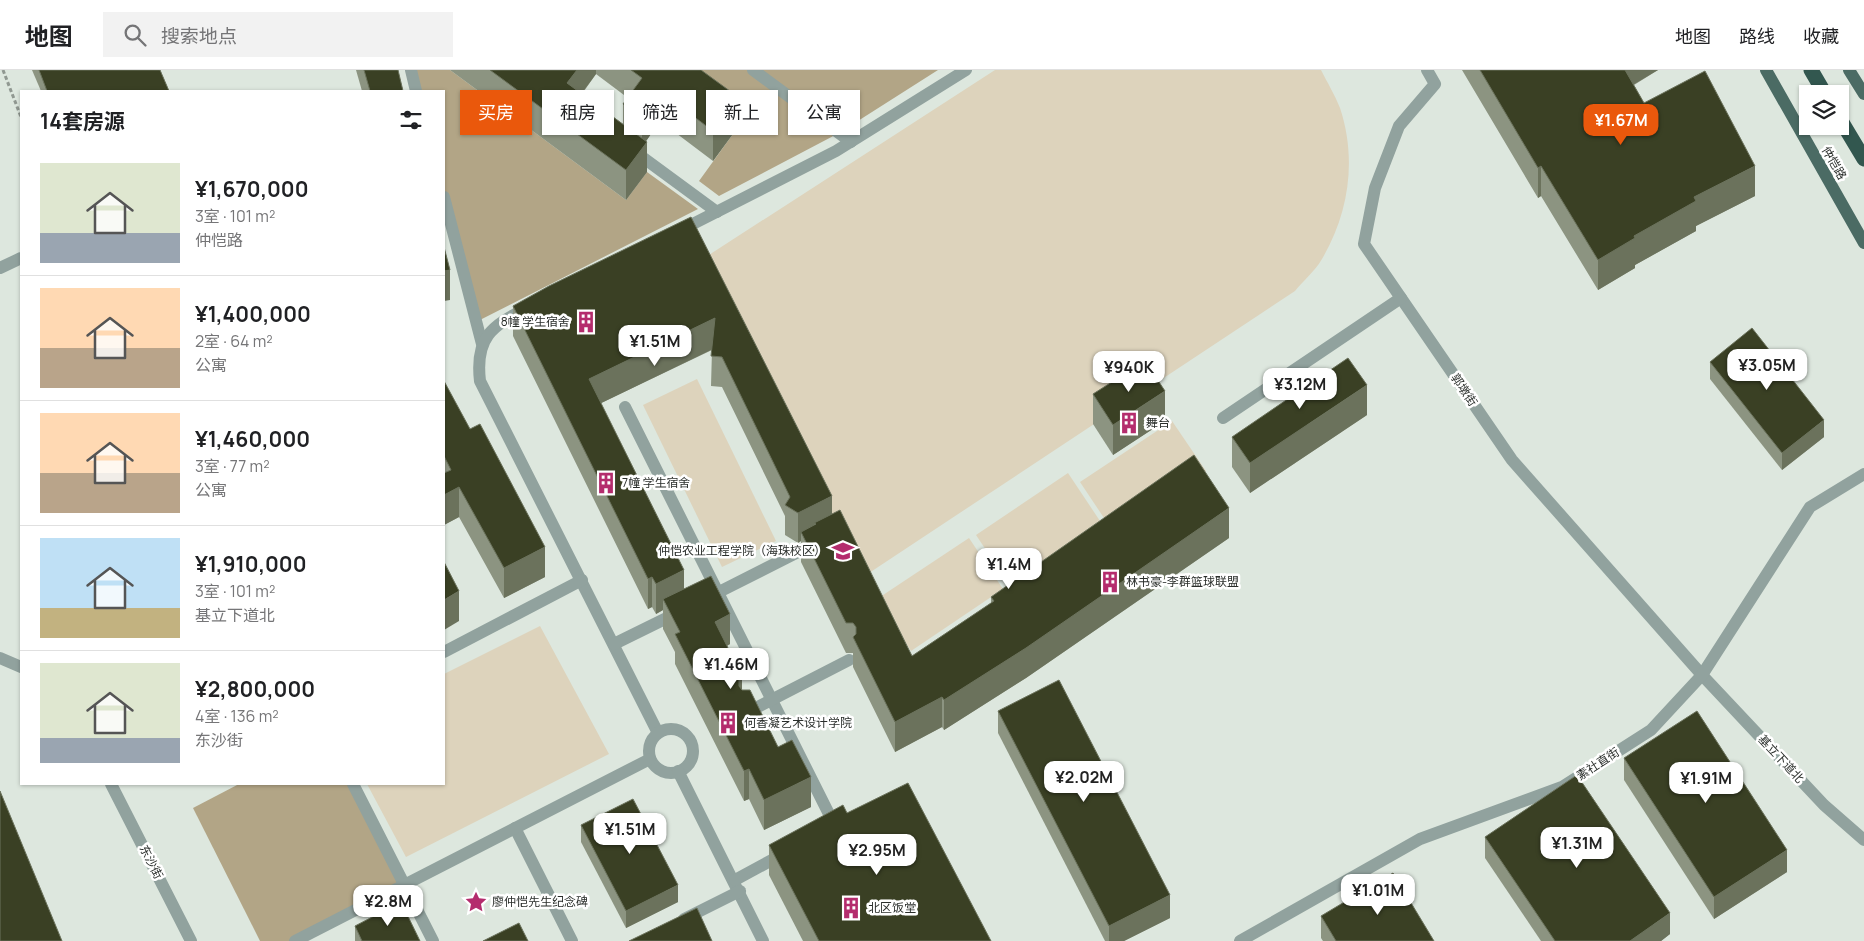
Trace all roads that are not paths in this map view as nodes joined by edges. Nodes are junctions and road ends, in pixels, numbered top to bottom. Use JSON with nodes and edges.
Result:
{"nodes":[{"id":1,"x":411,"y":70,"type":"edge"},
{"id":2,"x":753,"y":70,"type":"edge"},
{"id":3,"x":966,"y":70,"type":"edge"},
{"id":4,"x":1427,"y":70,"type":"edge"},
{"id":5,"x":1766,"y":70,"type":"edge"},
{"id":6,"x":1811,"y":70,"type":"edge"},
{"id":7,"x":1849,"y":70,"type":"edge"},
{"id":8,"x":1820,"y":85,"type":"edge"},
{"id":9,"x":416,"y":90,"type":"edge"},
{"id":10,"x":1864,"y":94,"type":"edge"},
{"id":11,"x":1849,"y":134,"type":"edge"},
{"id":12,"x":622,"y":142,"type":"edge"},
{"id":13,"x":851,"y":142,"type":"junction"},
{"id":14,"x":1863,"y":158,"type":"edge"},
{"id":15,"x":445,"y":201,"type":"edge"},
{"id":16,"x":717,"y":212,"type":"junction"},
{"id":17,"x":673,"y":234,"type":"edge"},
{"id":18,"x":1864,"y":242,"type":"edge"},
{"id":19,"x":20,"y":258,"type":"edge"},
{"id":20,"x":0,"y":268,"type":"edge"},
{"id":21,"x":1401,"y":298,"type":"junction"},
{"id":22,"x":535,"y":304,"type":"edge"},
{"id":23,"x":482,"y":344,"type":"junction"},
{"id":24,"x":625,"y":407,"type":"dead end"},
{"id":25,"x":1223,"y":418,"type":"dead end"},
{"id":26,"x":1864,"y":474,"type":"edge"},
{"id":27,"x":828,"y":538,"type":"edge"},
{"id":28,"x":582,"y":580,"type":"junction"},
{"id":29,"x":718,"y":592,"type":"junction"},
{"id":30,"x":614,"y":644,"type":"junction"},
{"id":31,"x":445,"y":651,"type":"edge"},
{"id":32,"x":0,"y":658,"type":"edge"},
{"id":33,"x":850,"y":660,"type":"dead end"},
{"id":34,"x":20,"y":667,"type":"edge"},
{"id":35,"x":1702,"y":675,"type":"junction"},
{"id":36,"x":772,"y":700,"type":"junction"},
{"id":37,"x":746,"y":714,"type":"edge"},
{"id":38,"x":658,"y":733,"type":"junction"},
{"id":39,"x":650,"y":759,"type":"junction"},
{"id":40,"x":678,"y":771,"type":"junction"},
{"id":41,"x":112,"y":785,"type":"edge"},
{"id":42,"x":354,"y":785,"type":"edge"},
{"id":43,"x":835,"y":826,"type":"edge"},
{"id":44,"x":515,"y":828,"type":"junction"},
{"id":45,"x":1864,"y":840,"type":"edge"},
{"id":46,"x":793,"y":848,"type":"edge"},
{"id":47,"x":404,"y":885,"type":"junction"},
{"id":48,"x":737,"y":886,"type":"junction"},
{"id":49,"x":674,"y":924,"type":"edge"},
{"id":50,"x":313,"y":937,"type":"edge"},
{"id":51,"x":191,"y":941,"type":"edge"},
{"id":52,"x":295,"y":941,"type":"edge"},
{"id":53,"x":433,"y":941,"type":"edge"},
{"id":54,"x":572,"y":941,"type":"edge"},
{"id":55,"x":763,"y":941,"type":"edge"},
{"id":56,"x":1240,"y":941,"type":"edge"}],
"edges":[{"from":1,"to":9,"type":"street"},
{"from":2,"to":13,"type":"street"},
{"from":3,"to":13,"type":"street"},
{"from":4,"to":21,"type":"street","name":"郭墩街"},
{"from":5,"to":18,"type":"main road","name":"仲恺路"},
{"from":6,"to":8,"type":"highway"},
{"from":7,"to":10,"type":"main road"},
{"from":11,"to":14,"type":"highway"},
{"from":12,"to":16,"type":"street"},
{"from":13,"to":16,"type":"street"},
{"from":15,"to":23,"type":"street"},
{"from":16,"to":17,"type":"street"},
{"from":19,"to":20,"type":"street"},
{"from":21,"to":25,"type":"street"},
{"from":21,"to":35,"type":"street","name":"郭墩街"},
{"from":22,"to":23,"type":"street"},
{"from":23,"to":28,"type":"street"},
{"from":24,"to":29,"type":"street"},
{"from":26,"to":35,"type":"street","name":"素社直街"},
{"from":27,"to":29,"type":"street"},
{"from":28,"to":30,"type":"street"},
{"from":28,"to":31,"type":"street"},
{"from":29,"to":30,"type":"street"},
{"from":29,"to":36,"type":"street"},
{"from":30,"to":38,"type":"street"},
{"from":32,"to":34,"type":"street"},
{"from":33,"to":36,"type":"street"},
{"from":35,"to":45,"type":"street","name":"基立下道北"},
{"from":35,"to":56,"type":"street","name":"素社直街"},
{"from":36,"to":37,"type":"street"},
{"from":36,"to":43,"type":"street"},
{"from":38,"to":39,"type":"street"},
{"from":38,"to":40,"type":"street"},
{"from":39,"to":40,"type":"street"},
{"from":39,"to":44,"type":"street"},
{"from":40,"to":48,"type":"street"},
{"from":41,"to":51,"type":"street","name":"东沙街"},
{"from":42,"to":47,"type":"street"},
{"from":44,"to":47,"type":"street"},
{"from":44,"to":54,"type":"street"},
{"from":46,"to":48,"type":"street"},
{"from":47,"to":50,"type":"street"},
{"from":47,"to":53,"type":"street"},
{"from":48,"to":49,"type":"street"},
{"from":48,"to":55,"type":"street"},
{"from":50,"to":52,"type":"street"}]}
